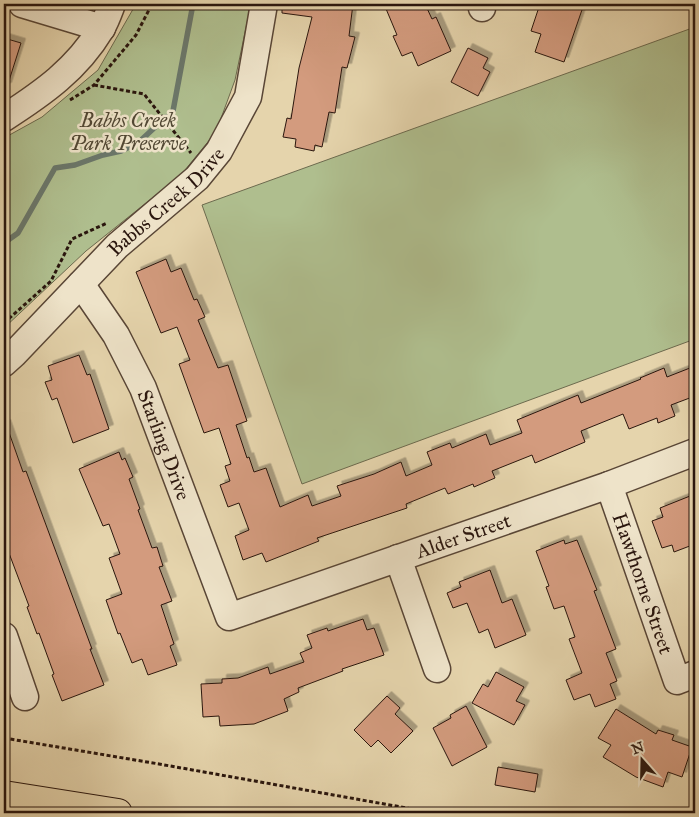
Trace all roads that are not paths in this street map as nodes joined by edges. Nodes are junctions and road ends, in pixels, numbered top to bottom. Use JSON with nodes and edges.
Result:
{"nodes":[{"id":1,"x":22,"y":4,"type":"edge"},
{"id":2,"x":112,"y":4,"type":"edge"},
{"id":3,"x":264,"y":4,"type":"edge"},
{"id":4,"x":102,"y":28,"type":"junction"},
{"id":5,"x":4,"y":118,"type":"edge"},
{"id":6,"x":81,"y":284,"type":"junction"},
{"id":7,"x":4,"y":363,"type":"edge"},
{"id":8,"x":695,"y":452,"type":"edge"},
{"id":9,"x":609,"y":485,"type":"junction"},
{"id":10,"x":398,"y":558,"type":"junction"},
{"id":11,"x":229,"y":617,"type":"joint"},
{"id":12,"x":4,"y":636,"type":"edge"},
{"id":13,"x":437,"y":669,"type":"dead end"},
{"id":14,"x":686,"y":678,"type":"edge"},
{"id":15,"x":26,"y":697,"type":"dead end"},
{"id":16,"x":4,"y":795,"type":"edge"},
{"id":17,"x":118,"y":813,"type":"edge"}],
"edges":[{"from":1,"to":4,"type":"street"},
{"from":2,"to":4,"type":"street"},
{"from":3,"to":6,"type":"street","name":"Babbs Creek Drive"},
{"from":4,"to":5,"type":"street"},
{"from":6,"to":7,"type":"street","name":"Babbs Creek Drive"},
{"from":6,"to":11,"type":"street","name":"Starling Drive"},
{"from":8,"to":9,"type":"street","name":"Alder Street"},
{"from":9,"to":10,"type":"street","name":"Alder Street"},
{"from":9,"to":14,"type":"street","name":"Hawthorne Street"},
{"from":10,"to":11,"type":"street","name":"Alder Street"},
{"from":10,"to":13,"type":"street"},
{"from":12,"to":15,"type":"street"},
{"from":16,"to":17,"type":"main road"}]}
